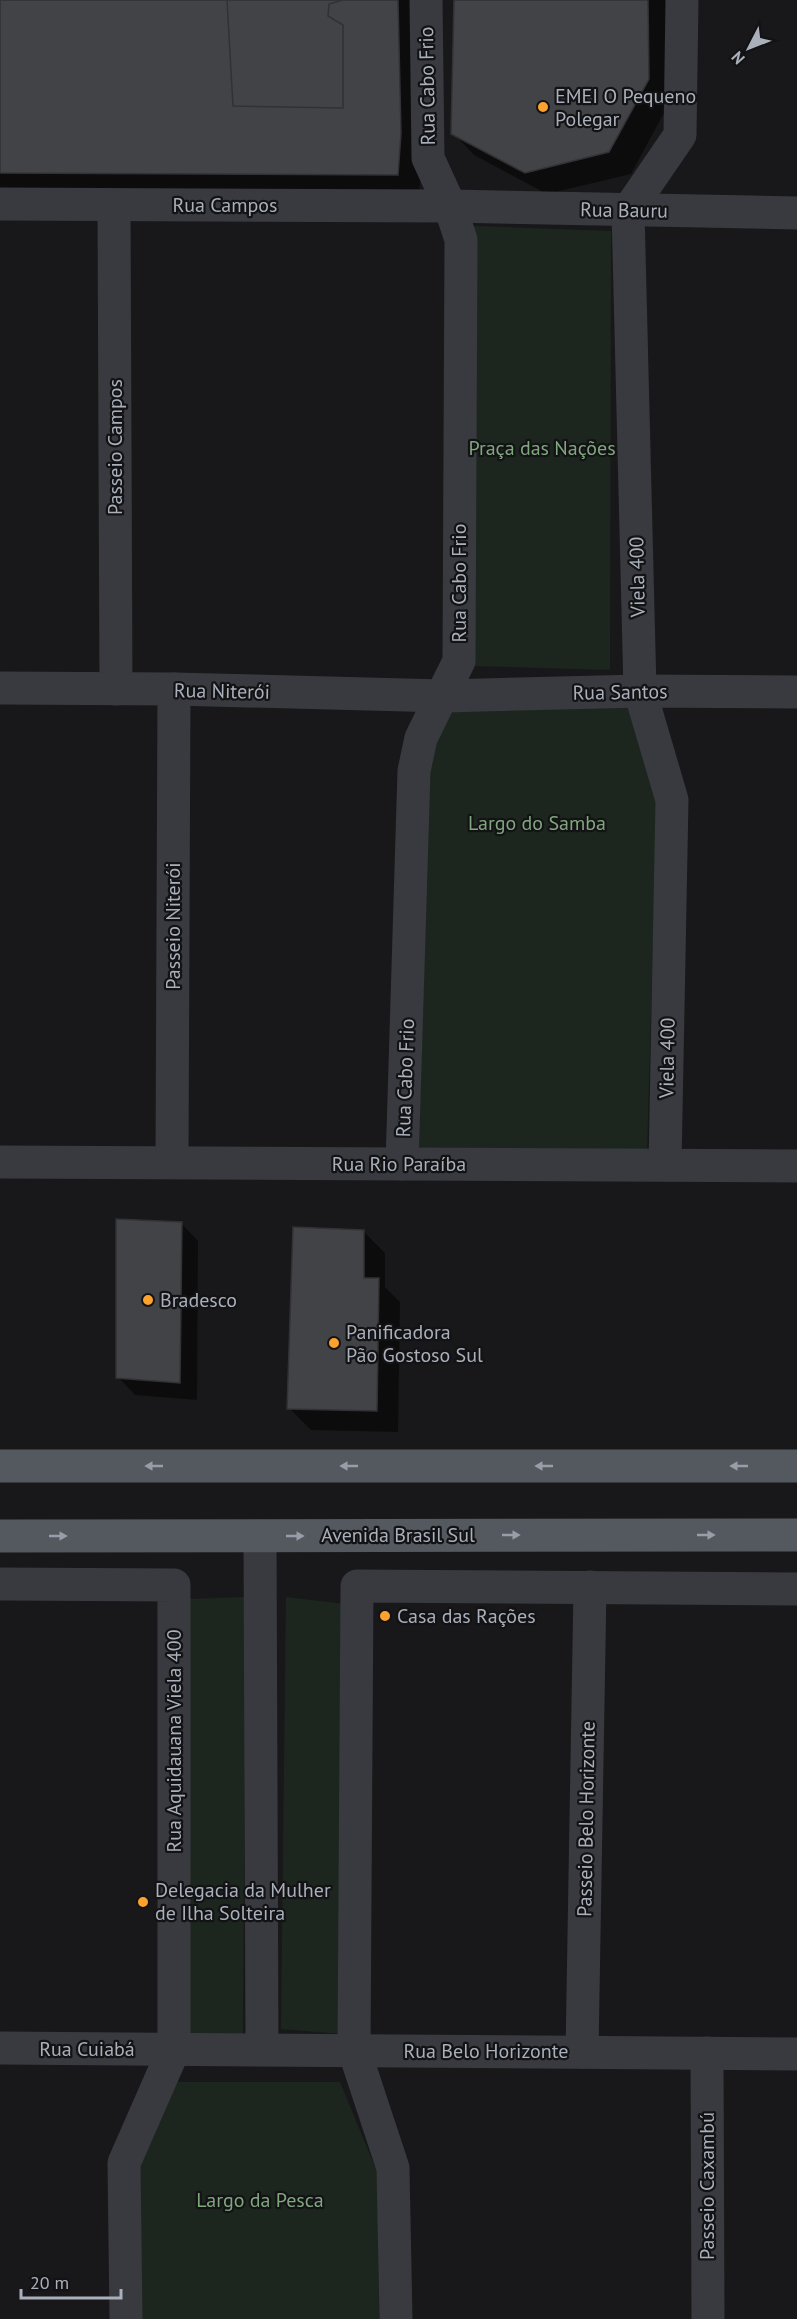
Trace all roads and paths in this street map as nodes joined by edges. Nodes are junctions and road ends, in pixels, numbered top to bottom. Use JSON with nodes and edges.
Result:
{"nodes":[{"id":1,"x":426,"y":0,"type":"edge"},
{"id":2,"x":682,"y":0,"type":"edge"},
{"id":3,"x":0,"y":204,"type":"edge"},
{"id":4,"x":114,"y":205,"type":"junction"},
{"id":5,"x":450,"y":206,"type":"junction"},
{"id":6,"x":628,"y":211,"type":"junction"},
{"id":7,"x":797,"y":213,"type":"edge"},
{"id":8,"x":0,"y":688,"type":"edge"},
{"id":9,"x":116,"y":689,"type":"junction"},
{"id":10,"x":174,"y":689,"type":"junction"},
{"id":11,"x":640,"y":691,"type":"junction"},
{"id":12,"x":797,"y":692,"type":"edge"},
{"id":13,"x":444,"y":696,"type":"junction"},
{"id":14,"x":0,"y":1162,"type":"edge"},
{"id":15,"x":172,"y":1162,"type":"junction"},
{"id":16,"x":402,"y":1164,"type":"junction"},
{"id":17,"x":665,"y":1165,"type":"junction"},
{"id":18,"x":797,"y":1166,"type":"edge"},
{"id":19,"x":0,"y":1466,"type":"edge"},
{"id":20,"x":797,"y":1466,"type":"edge"},
{"id":21,"x":797,"y":1535,"type":"edge"},
{"id":22,"x":0,"y":1536,"type":"edge"},
{"id":23,"x":260,"y":1536,"type":"junction"},
{"id":24,"x":0,"y":1584,"type":"edge"},
{"id":25,"x":590,"y":1587,"type":"junction"},
{"id":26,"x":797,"y":1589,"type":"edge"},
{"id":27,"x":0,"y":2048,"type":"edge"},
{"id":28,"x":174,"y":2049,"type":"junction"},
{"id":29,"x":262,"y":2049,"type":"junction"},
{"id":30,"x":354,"y":2050,"type":"junction"},
{"id":31,"x":582,"y":2052,"type":"junction"},
{"id":32,"x":707,"y":2053,"type":"junction"},
{"id":33,"x":797,"y":2054,"type":"edge"},
{"id":34,"x":126,"y":2319,"type":"edge"},
{"id":35,"x":396,"y":2319,"type":"edge"},
{"id":36,"x":708,"y":2319,"type":"edge"}],
"edges":[{"from":1,"to":5,"type":"street","name":"Rua Cabo Frio"},
{"from":2,"to":6,"type":"street"},
{"from":3,"to":4,"type":"street","name":"Rua Campos"},
{"from":4,"to":5,"type":"street","name":"Rua Campos"},
{"from":4,"to":9,"type":"street","name":"Passeio Campos"},
{"from":5,"to":6,"type":"street","name":"Rua Bauru"},
{"from":5,"to":13,"type":"street","name":"Rua Cabo Frio"},
{"from":6,"to":7,"type":"street","name":"Rua Bauru"},
{"from":6,"to":11,"type":"street","name":"Viela 400"},
{"from":8,"to":9,"type":"street","name":"Rua Niterói"},
{"from":9,"to":10,"type":"street","name":"Rua Niterói"},
{"from":10,"to":13,"type":"street","name":"Rua Niterói"},
{"from":10,"to":15,"type":"street","name":"Passeio Niterói"},
{"from":11,"to":12,"type":"street","name":"Rua Santos"},
{"from":11,"to":13,"type":"street","name":"Rua Santos"},
{"from":11,"to":17,"type":"street","name":"Viela 400"},
{"from":13,"to":16,"type":"street","name":"Rua Cabo Frio"},
{"from":14,"to":15,"type":"street","name":"Rua Rio Paraíba"},
{"from":15,"to":16,"type":"street","name":"Rua Rio Paraíba"},
{"from":16,"to":17,"type":"street","name":"Rua Rio Paraíba"},
{"from":17,"to":18,"type":"street","name":"Rua Rio Paraíba"},
{"from":20,"to":19,"type":"main road","one_way":true},
{"from":23,"to":21,"type":"main road","name":"Avenida Brasil Sul","one_way":true},
{"from":22,"to":23,"type":"main road","name":"Avenida Brasil Sul","one_way":true},
{"from":23,"to":29,"type":"street"},
{"from":24,"to":28,"type":"street","name":"Rua Aquidauana Viela 400"},
{"from":25,"to":26,"type":"street"},
{"from":25,"to":30,"type":"street"},
{"from":25,"to":31,"type":"street","name":"Passeio Belo Horizonte"},
{"from":27,"to":28,"type":"street","name":"Rua Cuiabá"},
{"from":28,"to":29,"type":"street","name":"Rua Belo Horizonte"},
{"from":28,"to":34,"type":"street","name":"Rua Aquidauana Viela 400"},
{"from":29,"to":30,"type":"street","name":"Rua Belo Horizonte"},
{"from":30,"to":31,"type":"street","name":"Rua Belo Horizonte"},
{"from":30,"to":35,"type":"street"},
{"from":31,"to":32,"type":"street","name":"Rua Belo Horizonte"},
{"from":32,"to":33,"type":"street","name":"Rua Belo Horizonte"},
{"from":32,"to":36,"type":"street","name":"Passeio Caxambú"}]}
